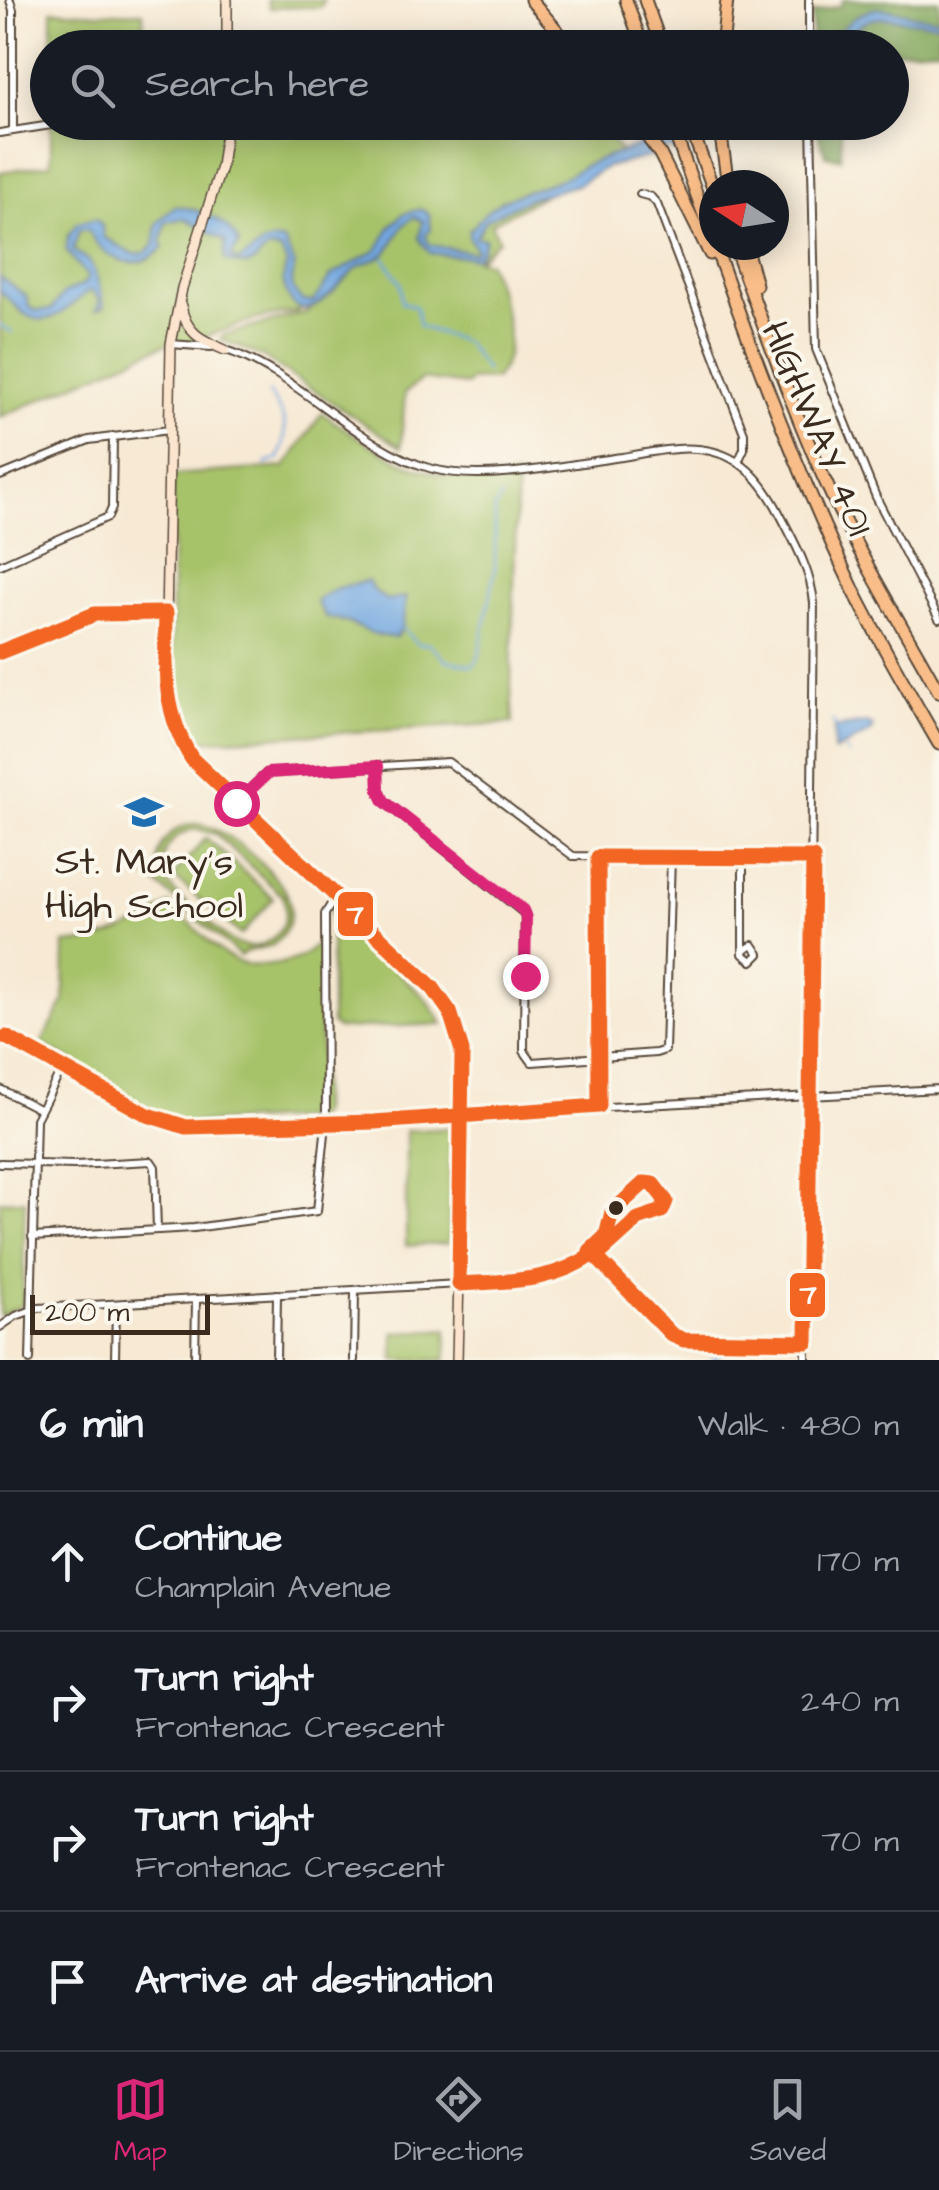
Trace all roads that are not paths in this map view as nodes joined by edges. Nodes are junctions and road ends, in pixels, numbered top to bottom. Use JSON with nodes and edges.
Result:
{"nodes":[{"id":1,"x":10,"y":0,"type":"edge"},
{"id":2,"x":227,"y":0,"type":"edge"},
{"id":3,"x":531,"y":0,"type":"edge"},
{"id":4,"x":626,"y":0,"type":"edge"},
{"id":5,"x":645,"y":0,"type":"edge"},
{"id":6,"x":727,"y":0,"type":"edge"},
{"id":7,"x":809,"y":0,"type":"edge"},
{"id":8,"x":227,"y":30,"type":"edge"},
{"id":9,"x":557,"y":30,"type":"edge"},
{"id":10,"x":637,"y":30,"type":"edge"},
{"id":11,"x":656,"y":30,"type":"edge"},
{"id":12,"x":724,"y":30,"type":"edge"},
{"id":13,"x":809,"y":30,"type":"edge"},
{"id":14,"x":30,"y":128,"type":"edge"},
{"id":15,"x":14,"y":131,"type":"junction"},
{"id":16,"x":0,"y":134,"type":"edge"},
{"id":17,"x":225,"y":140,"type":"edge"},
{"id":18,"x":650,"y":140,"type":"edge"},
{"id":19,"x":677,"y":140,"type":"edge"},
{"id":20,"x":696,"y":140,"type":"edge"},
{"id":21,"x":721,"y":140,"type":"edge"},
{"id":22,"x":810,"y":140,"type":"edge"},
{"id":23,"x":707,"y":170,"type":"edge"},
{"id":24,"x":726,"y":170,"type":"edge"},
{"id":25,"x":640,"y":194,"type":"dead end"},
{"id":26,"x":739,"y":260,"type":"edge"},
{"id":27,"x":749,"y":260,"type":"edge"},
{"id":28,"x":182,"y":288,"type":"junction"},
{"id":29,"x":731,"y":297,"type":"junction"},
{"id":30,"x":171,"y":344,"type":"junction"},
{"id":31,"x":225,"y":350,"type":"junction"},
{"id":32,"x":780,"y":371,"type":"junction"},
{"id":33,"x":169,"y":430,"type":"junction"},
{"id":34,"x":113,"y":436,"type":"junction"},
{"id":35,"x":738,"y":462,"type":"junction"},
{"id":36,"x":0,"y":476,"type":"edge"},
{"id":37,"x":0,"y":564,"type":"edge"},
{"id":38,"x":166,"y":613,"type":"junction"},
{"id":39,"x":939,"y":619,"type":"edge"},
{"id":40,"x":0,"y":652,"type":"edge"},
{"id":41,"x":939,"y":692,"type":"edge"},
{"id":42,"x":939,"y":744,"type":"edge"},
{"id":43,"x":378,"y":766,"type":"junction"},
{"id":44,"x":236,"y":803,"type":"junction"},
{"id":45,"x":598,"y":856,"type":"junction"},
{"id":46,"x":671,"y":858,"type":"junction"},
{"id":47,"x":744,"y":858,"type":"junction"},
{"id":48,"x":814,"y":858,"type":"junction"},
{"id":49,"x":336,"y":896,"type":"junction"},
{"id":50,"x":743,"y":952,"type":"dead end"},
{"id":51,"x":0,"y":1034,"type":"edge"},
{"id":52,"x":596,"y":1057,"type":"junction"},
{"id":53,"x":62,"y":1069,"type":"junction"},
{"id":54,"x":0,"y":1089,"type":"edge"},
{"id":55,"x":939,"y":1089,"type":"edge"},
{"id":56,"x":810,"y":1095,"type":"junction"},
{"id":57,"x":599,"y":1106,"type":"junction"},
{"id":58,"x":39,"y":1109,"type":"junction"},
{"id":59,"x":463,"y":1116,"type":"junction"},
{"id":60,"x":326,"y":1124,"type":"junction"},
{"id":61,"x":35,"y":1162,"type":"junction"},
{"id":62,"x":0,"y":1163,"type":"edge"},
{"id":63,"x":157,"y":1230,"type":"junction"},
{"id":64,"x":32,"y":1237,"type":"junction"},
{"id":65,"x":459,"y":1284,"type":"junction"},
{"id":66,"x":355,"y":1290,"type":"junction"},
{"id":67,"x":278,"y":1294,"type":"junction"},
{"id":68,"x":196,"y":1299,"type":"junction"},
{"id":69,"x":116,"y":1304,"type":"junction"},
{"id":70,"x":31,"y":1310,"type":"junction"},
{"id":71,"x":0,"y":1327,"type":"edge"},
{"id":72,"x":30,"y":1360,"type":"edge"},
{"id":73,"x":115,"y":1360,"type":"edge"},
{"id":74,"x":195,"y":1360,"type":"edge"},
{"id":75,"x":276,"y":1360,"type":"edge"},
{"id":76,"x":354,"y":1360,"type":"edge"},
{"id":77,"x":457,"y":1360,"type":"edge"},
{"id":78,"x":806,"y":1360,"type":"edge"}],
"edges":[{"from":1,"to":15,"type":"street"},
{"from":2,"to":8,"type":"street"},
{"from":3,"to":9,"type":"highway"},
{"from":4,"to":10,"type":"highway"},
{"from":5,"to":11,"type":"highway"},
{"from":6,"to":12,"type":"highway"},
{"from":7,"to":13,"type":"street"},
{"from":14,"to":15,"type":"street"},
{"from":15,"to":16,"type":"street"},
{"from":17,"to":28,"type":"street"},
{"from":18,"to":29,"type":"highway"},
{"from":19,"to":29,"type":"highway","name":"HIGHWAY 401"},
{"from":20,"to":23,"type":"highway"},
{"from":21,"to":24,"type":"highway"},
{"from":22,"to":39,"type":"street"},
{"from":25,"to":35,"type":"street"},
{"from":26,"to":32,"type":"highway","name":"HIGHWAY 401"},
{"from":27,"to":32,"type":"highway"},
{"from":28,"to":30,"type":"street"},
{"from":28,"to":31,"type":"street"},
{"from":29,"to":42,"type":"highway","name":"HIGHWAY 401"},
{"from":30,"to":31,"type":"street"},
{"from":30,"to":33,"type":"street"},
{"from":31,"to":35,"type":"street"},
{"from":32,"to":41,"type":"highway","name":"HIGHWAY 401"},
{"from":33,"to":34,"type":"street"},
{"from":33,"to":38,"type":"street"},
{"from":34,"to":36,"type":"street"},
{"from":34,"to":37,"type":"street"},
{"from":35,"to":48,"type":"street"},
{"from":38,"to":40,"type":"street"},
{"from":38,"to":44,"type":"street"},
{"from":43,"to":44,"type":"street"},
{"from":43,"to":45,"type":"street"},
{"from":43,"to":52,"type":"street"},
{"from":44,"to":49,"type":"street"},
{"from":45,"to":46,"type":"street"},
{"from":45,"to":52,"type":"street"},
{"from":46,"to":47,"type":"street"},
{"from":46,"to":52,"type":"street"},
{"from":47,"to":48,"type":"street"},
{"from":47,"to":50,"type":"street"},
{"from":48,"to":56,"type":"street"},
{"from":49,"to":59,"type":"street"},
{"from":49,"to":60,"type":"street"},
{"from":51,"to":53,"type":"street"},
{"from":52,"to":57,"type":"street"},
{"from":53,"to":58,"type":"street"},
{"from":53,"to":60,"type":"street"},
{"from":54,"to":58,"type":"street"},
{"from":55,"to":56,"type":"street"},
{"from":56,"to":57,"type":"street"},
{"from":56,"to":78,"type":"street"},
{"from":57,"to":59,"type":"street"},
{"from":58,"to":61,"type":"street"},
{"from":59,"to":60,"type":"street"},
{"from":59,"to":65,"type":"street"},
{"from":60,"to":63,"type":"street"},
{"from":61,"to":62,"type":"street"},
{"from":61,"to":63,"type":"street"},
{"from":61,"to":64,"type":"street"},
{"from":63,"to":64,"type":"street"},
{"from":64,"to":70,"type":"street"},
{"from":65,"to":66,"type":"street"},
{"from":65,"to":77,"type":"street"},
{"from":66,"to":67,"type":"street"},
{"from":66,"to":76,"type":"street"},
{"from":67,"to":68,"type":"street"},
{"from":67,"to":75,"type":"street"},
{"from":68,"to":69,"type":"street"},
{"from":68,"to":74,"type":"street"},
{"from":69,"to":70,"type":"street"},
{"from":69,"to":73,"type":"street"},
{"from":70,"to":71,"type":"street"},
{"from":70,"to":72,"type":"street"}]}
